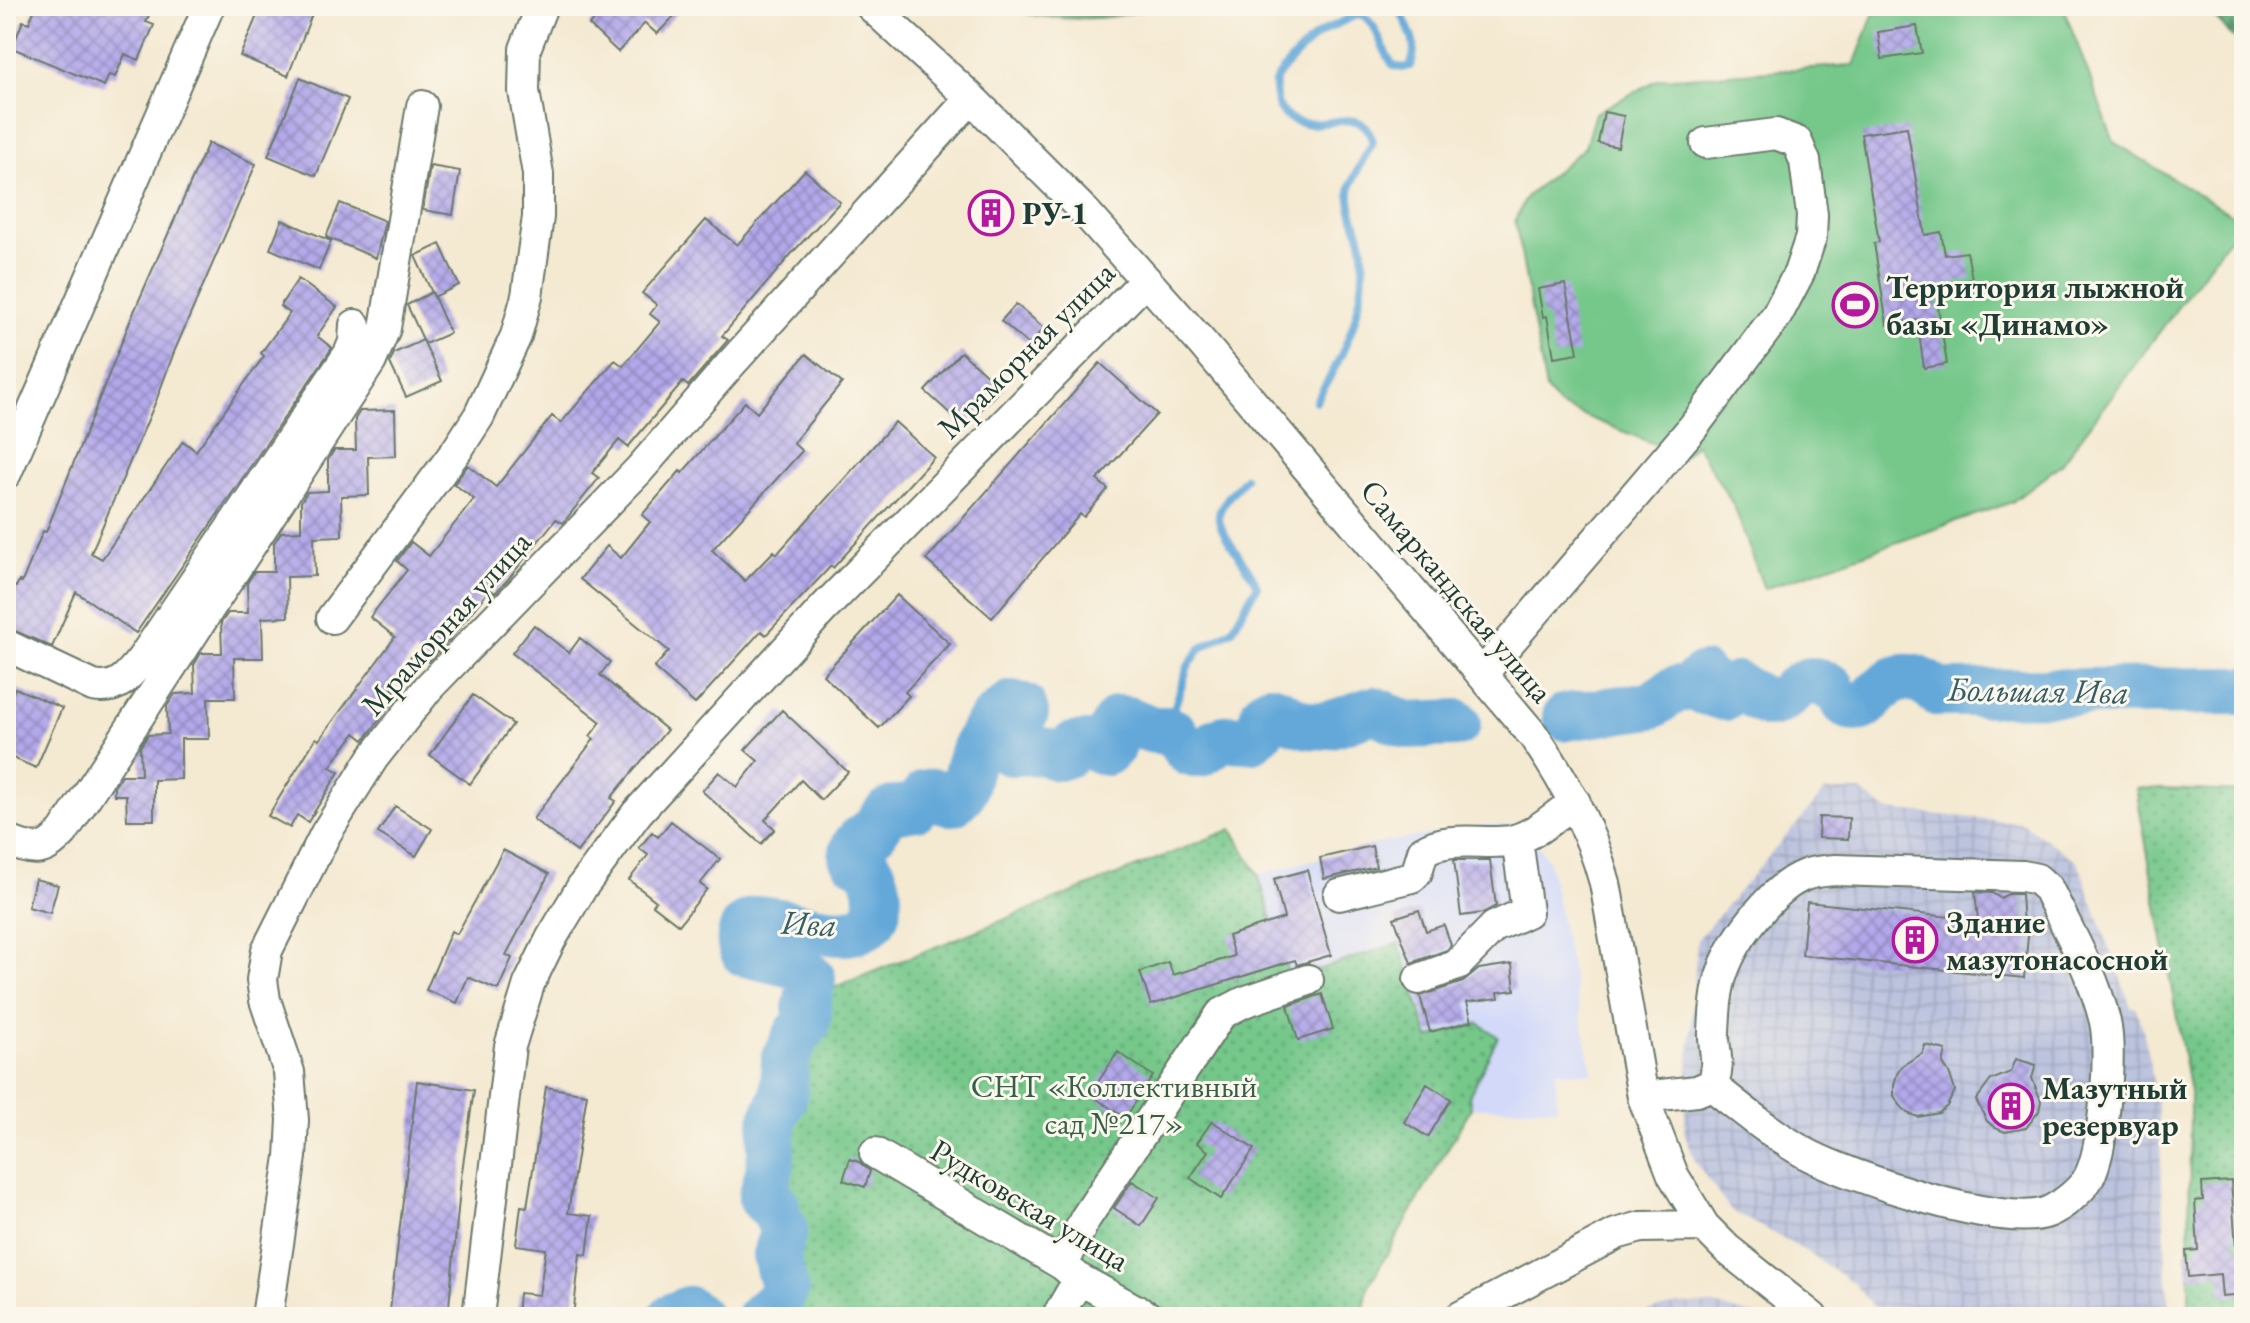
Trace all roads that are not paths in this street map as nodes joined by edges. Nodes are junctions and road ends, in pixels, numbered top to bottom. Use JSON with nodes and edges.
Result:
{"nodes":[{"id":1,"x":209,"y":6,"type":"edge"},
{"id":2,"x":542,"y":6,"type":"edge"},
{"id":3,"x":871,"y":6,"type":"edge"},
{"id":4,"x":971,"y":98,"type":"junction"},
{"id":5,"x":422,"y":106,"type":"dead end"},
{"id":6,"x":1706,"y":143,"type":"dead end"},
{"id":7,"x":1146,"y":280,"type":"junction"},
{"id":8,"x":355,"y":325,"type":"dead end"},
{"id":9,"x":6,"y":473,"type":"edge"},
{"id":10,"x":332,"y":618,"type":"dead end"},
{"id":11,"x":6,"y":645,"type":"edge"},
{"id":12,"x":1483,"y":673,"type":"junction"},
{"id":13,"x":1575,"y":802,"type":"junction"},
{"id":14,"x":1517,"y":839,"type":"junction"},
{"id":15,"x":6,"y":840,"type":"edge"},
{"id":16,"x":1339,"y":895,"type":"dead end"},
{"id":17,"x":1419,"y":979,"type":"dead end"},
{"id":18,"x":1308,"y":980,"type":"dead end"},
{"id":19,"x":1711,"y":1085,"type":"junction"},
{"id":20,"x":1643,"y":1097,"type":"junction"},
{"id":21,"x":875,"y":1153,"type":"dead end"},
{"id":22,"x":1704,"y":1226,"type":"junction"},
{"id":23,"x":1071,"y":1272,"type":"junction"},
{"id":24,"x":267,"y":1317,"type":"edge"},
{"id":25,"x":478,"y":1317,"type":"edge"},
{"id":26,"x":1057,"y":1317,"type":"edge"},
{"id":27,"x":1148,"y":1317,"type":"edge"},
{"id":28,"x":1460,"y":1317,"type":"edge"},
{"id":29,"x":1812,"y":1317,"type":"edge"}],
"edges":[{"from":1,"to":9,"type":"street"},
{"from":2,"to":10,"type":"street"},
{"from":3,"to":4,"type":"street","name":"Самаркандская улица"},
{"from":4,"to":7,"type":"street","name":"Самаркандская улица"},
{"from":4,"to":24,"type":"street","name":"Мраморная улица"},
{"from":5,"to":15,"type":"street"},
{"from":6,"to":12,"type":"street"},
{"from":7,"to":12,"type":"street","name":"Самаркандская улица"},
{"from":7,"to":25,"type":"street","name":"Мраморная улица"},
{"from":8,"to":11,"type":"street"},
{"from":12,"to":13,"type":"street","name":"Самаркандская улица"},
{"from":13,"to":14,"type":"street"},
{"from":13,"to":20,"type":"street","name":"Самаркандская улица"},
{"from":14,"to":16,"type":"street"},
{"from":14,"to":17,"type":"street"},
{"from":18,"to":23,"type":"street"},
{"from":19,"to":19,"type":"street"},
{"from":19,"to":20,"type":"street"},
{"from":20,"to":22,"type":"street","name":"Самаркандская улица"},
{"from":21,"to":23,"type":"street","name":"Рудковская улица"},
{"from":22,"to":28,"type":"street"},
{"from":22,"to":29,"type":"street","name":"Самаркандская улица"},
{"from":23,"to":26,"type":"street"},
{"from":23,"to":27,"type":"street","name":"Рудковская улица"}]}
